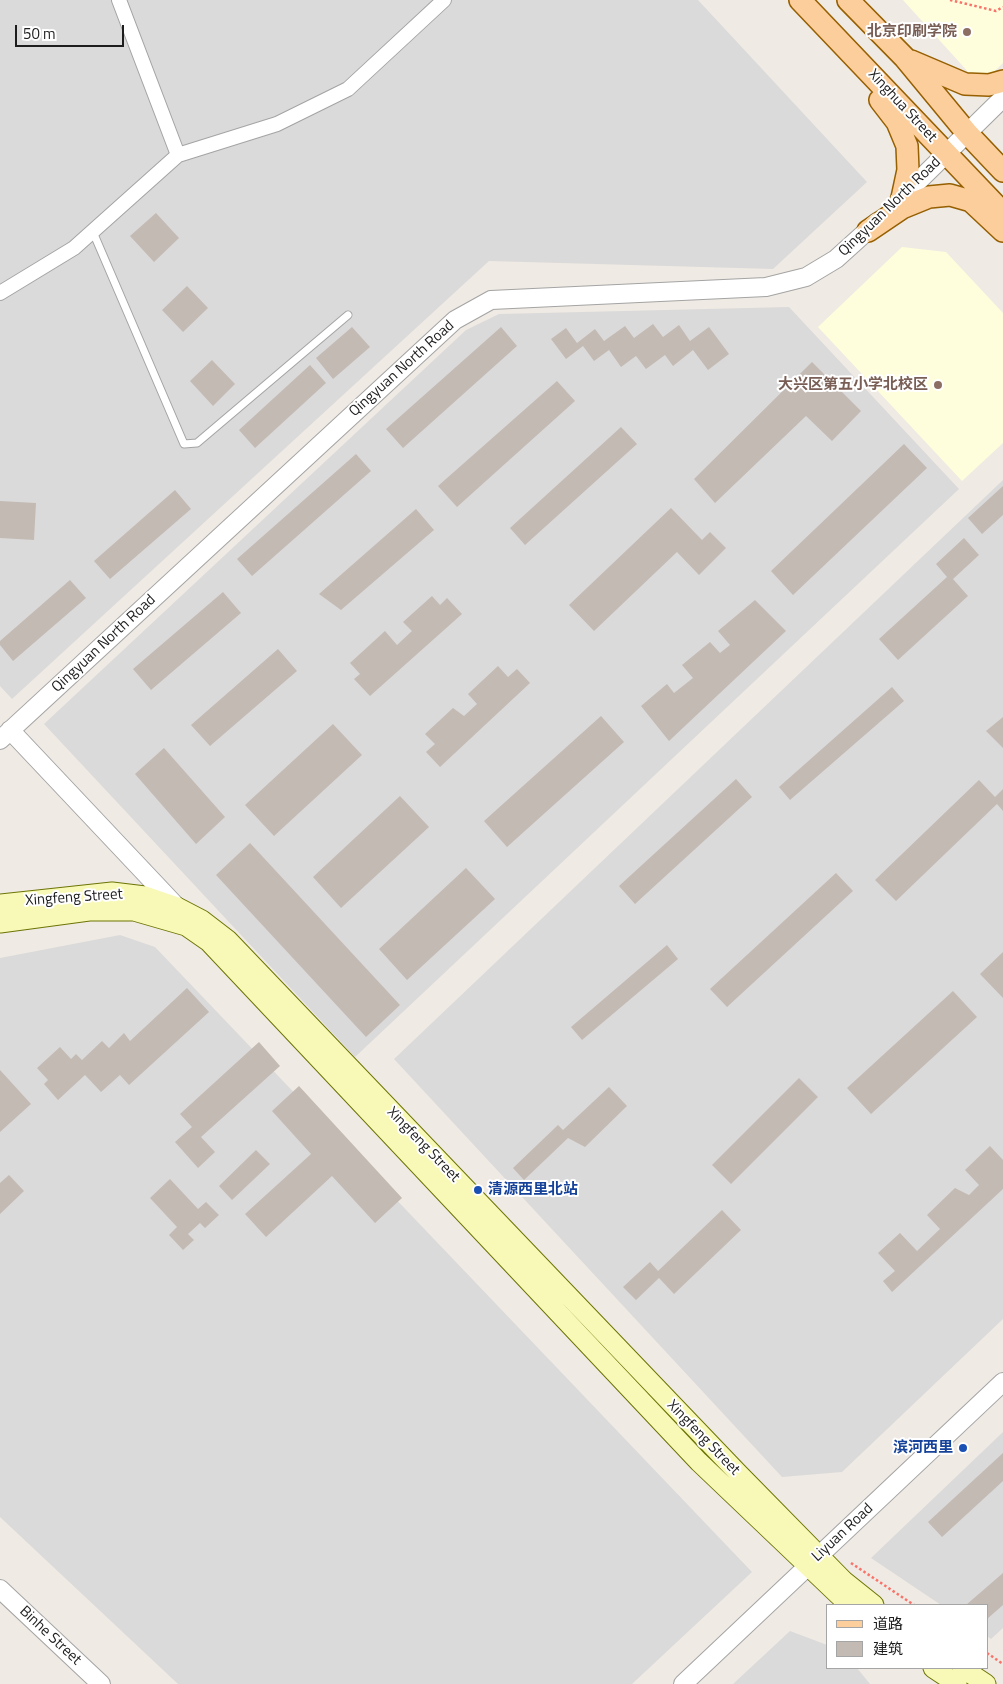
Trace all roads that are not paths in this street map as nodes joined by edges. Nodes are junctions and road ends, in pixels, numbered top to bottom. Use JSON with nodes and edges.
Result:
{"nodes":[{"id":1,"x":118,"y":0,"type":"edge"},
{"id":2,"x":444,"y":0,"type":"edge"},
{"id":3,"x":800,"y":0,"type":"edge"},
{"id":4,"x":848,"y":0,"type":"edge"},
{"id":5,"x":854,"y":57,"type":"junction"},
{"id":6,"x":905,"y":58,"type":"junction"},
{"id":7,"x":1003,"y":82,"type":"edge"},
{"id":8,"x":1003,"y":98,"type":"edge"},
{"id":9,"x":967,"y":133,"type":"junction"},
{"id":10,"x":947,"y":154,"type":"junction"},
{"id":11,"x":178,"y":155,"type":"junction"},
{"id":12,"x":1003,"y":171,"type":"edge"},
{"id":13,"x":902,"y":198,"type":"junction"},
{"id":14,"x":1003,"y":213,"type":"edge"},
{"id":15,"x":868,"y":231,"type":"junction"},
{"id":16,"x":1003,"y":231,"type":"edge"},
{"id":17,"x":93,"y":232,"type":"junction"},
{"id":18,"x":0,"y":293,"type":"edge"},
{"id":19,"x":348,"y":315,"type":"dead end"},
{"id":20,"x":5,"y":735,"type":"edge"},
{"id":21,"x":0,"y":904,"type":"edge"},
{"id":22,"x":177,"y":907,"type":"junction"},
{"id":23,"x":0,"y":923,"type":"edge"},
{"id":24,"x":1003,"y":1382,"type":"edge"},
{"id":25,"x":813,"y":1561,"type":"junction"},
{"id":26,"x":0,"y":1589,"type":"edge"},
{"id":27,"x":848,"y":1604,"type":"edge"},
{"id":28,"x":873,"y":1604,"type":"edge"},
{"id":29,"x":935,"y":1669,"type":"edge"},
{"id":30,"x":964,"y":1669,"type":"edge"},
{"id":31,"x":100,"y":1684,"type":"edge"},
{"id":32,"x":683,"y":1684,"type":"edge"},
{"id":33,"x":957,"y":1684,"type":"edge"},
{"id":34,"x":986,"y":1684,"type":"edge"}],
"edges":[{"from":1,"to":11,"type":"street"},
{"from":2,"to":11,"type":"street"},
{"from":3,"to":5,"type":"main road","name":"Xinghua Street"},
{"from":4,"to":6,"type":"main road","name":"Xinghua Street"},
{"from":5,"to":10,"type":"main road","name":"Xinghua Street"},
{"from":5,"to":13,"type":"main road"},
{"from":6,"to":7,"type":"main road"},
{"from":6,"to":9,"type":"main road","name":"Xinghua Street"},
{"from":8,"to":9,"type":"street","name":"Qingyuan North Road"},
{"from":9,"to":10,"type":"street","name":"Qingyuan North Road"},
{"from":9,"to":12,"type":"main road","name":"Xinghua Street"},
{"from":10,"to":13,"type":"street","name":"Qingyuan North Road"},
{"from":10,"to":14,"type":"main road","name":"Xinghua Street"},
{"from":11,"to":17,"type":"street"},
{"from":13,"to":15,"type":"street","name":"Qingyuan North Road"},
{"from":15,"to":16,"type":"main road"},
{"from":15,"to":20,"type":"street","name":"Qingyuan North Road"},
{"from":17,"to":18,"type":"street"},
{"from":17,"to":19,"type":"lane"},
{"from":20,"to":22,"type":"street"},
{"from":21,"to":22,"type":"main road","name":"Xingfeng Street"},
{"from":22,"to":25,"type":"main road","name":"Xingfeng Street"},
{"from":23,"to":25,"type":"main road","name":"Xingfeng Street"},
{"from":24,"to":25,"type":"street","name":"Liyuan Road"},
{"from":25,"to":27,"type":"main road","name":"Xingfeng Street"},
{"from":25,"to":28,"type":"main road","name":"Xingfeng Street"},
{"from":25,"to":32,"type":"street","name":"Liyuan Road"},
{"from":26,"to":31,"type":"street","name":"Binhe Street"},
{"from":29,"to":33,"type":"main road"},
{"from":30,"to":34,"type":"main road"}]}
